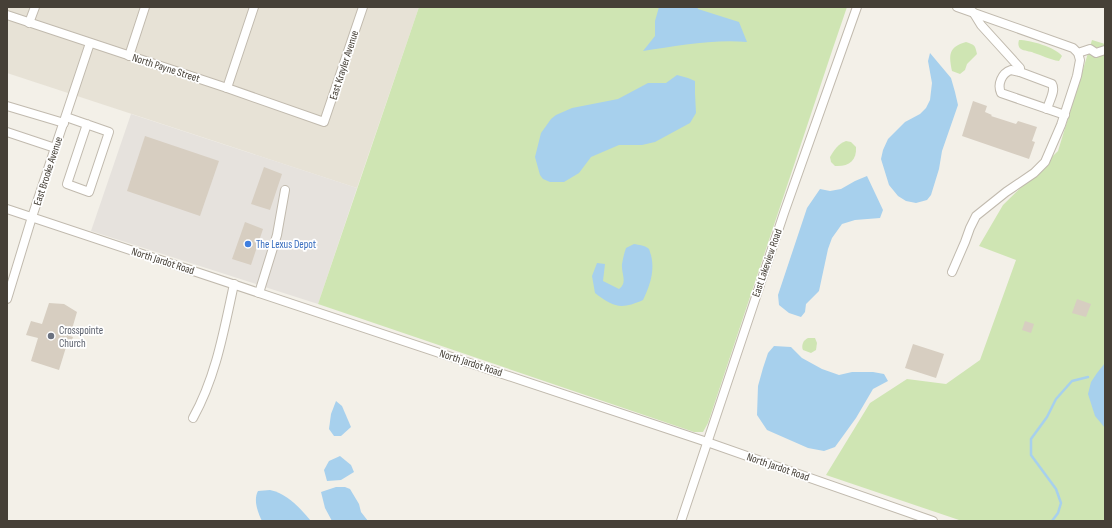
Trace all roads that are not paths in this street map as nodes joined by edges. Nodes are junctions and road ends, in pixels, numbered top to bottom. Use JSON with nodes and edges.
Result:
{"nodes":[{"id":1,"x":35,"y":7,"type":"edge"},
{"id":2,"x":145,"y":7,"type":"edge"},
{"id":3,"x":254,"y":7,"type":"edge"},
{"id":4,"x":363,"y":7,"type":"edge"},
{"id":5,"x":856,"y":7,"type":"edge"},
{"id":6,"x":957,"y":7,"type":"edge"},
{"id":7,"x":973,"y":12,"type":"junction"},
{"id":8,"x":7,"y":15,"type":"edge"},
{"id":9,"x":29,"y":23,"type":"junction"},
{"id":10,"x":90,"y":43,"type":"junction"},
{"id":11,"x":1105,"y":50,"type":"edge"},
{"id":12,"x":1078,"y":53,"type":"junction"},
{"id":13,"x":129,"y":56,"type":"junction"},
{"id":14,"x":1020,"y":72,"type":"junction"},
{"id":15,"x":227,"y":88,"type":"junction"},
{"id":16,"x":7,"y":106,"type":"edge"},
{"id":17,"x":1047,"y":109,"type":"junction"},
{"id":18,"x":1065,"y":115,"type":"junction"},
{"id":19,"x":65,"y":120,"type":"junction"},
{"id":20,"x":324,"y":122,"type":"joint"},
{"id":21,"x":87,"y":124,"type":"junction"},
{"id":22,"x":7,"y":132,"type":"edge"},
{"id":23,"x":55,"y":148,"type":"junction"},
{"id":24,"x":285,"y":190,"type":"dead end"},
{"id":25,"x":7,"y":209,"type":"edge"},
{"id":26,"x":32,"y":218,"type":"junction"},
{"id":27,"x":952,"y":272,"type":"dead end"},
{"id":28,"x":234,"y":284,"type":"junction"},
{"id":29,"x":259,"y":293,"type":"junction"},
{"id":30,"x":7,"y":299,"type":"edge"},
{"id":31,"x":193,"y":418,"type":"dead end"},
{"id":32,"x":707,"y":442,"type":"junction"},
{"id":33,"x":681,"y":521,"type":"edge"},
{"id":34,"x":933,"y":521,"type":"edge"}],
"edges":[{"from":1,"to":9,"type":"street"},
{"from":2,"to":13,"type":"street"},
{"from":3,"to":15,"type":"street"},
{"from":4,"to":20,"type":"street","name":"East Krayler Avenue"},
{"from":5,"to":32,"type":"street","name":"East Lakeview Road"},
{"from":6,"to":7,"type":"street"},
{"from":7,"to":12,"type":"street"},
{"from":7,"to":14,"type":"street"},
{"from":8,"to":9,"type":"street","name":"North Payne Street"},
{"from":9,"to":10,"type":"street","name":"North Payne Street"},
{"from":10,"to":13,"type":"street","name":"North Payne Street"},
{"from":10,"to":19,"type":"street","name":"East Brooke Avenue"},
{"from":11,"to":12,"type":"street"},
{"from":12,"to":18,"type":"street"},
{"from":13,"to":15,"type":"street","name":"North Payne Street"},
{"from":14,"to":17,"type":"street"},
{"from":14,"to":17,"type":"street"},
{"from":15,"to":20,"type":"street","name":"North Payne Street"},
{"from":16,"to":19,"type":"street"},
{"from":17,"to":18,"type":"street"},
{"from":18,"to":27,"type":"street"},
{"from":19,"to":21,"type":"street"},
{"from":19,"to":23,"type":"street","name":"East Brooke Avenue"},
{"from":21,"to":21,"type":"street"},
{"from":22,"to":23,"type":"street"},
{"from":23,"to":26,"type":"street","name":"East Brooke Avenue"},
{"from":24,"to":29,"type":"street"},
{"from":25,"to":26,"type":"street","name":"North Jardot Road"},
{"from":26,"to":28,"type":"street","name":"North Jardot Road"},
{"from":26,"to":30,"type":"street","name":"East Brooke Avenue"},
{"from":28,"to":29,"type":"street","name":"North Jardot Road"},
{"from":28,"to":31,"type":"street"},
{"from":29,"to":32,"type":"street","name":"North Jardot Road"},
{"from":32,"to":33,"type":"street","name":"East Lakeview Road"},
{"from":32,"to":34,"type":"street","name":"North Jardot Road"}]}
